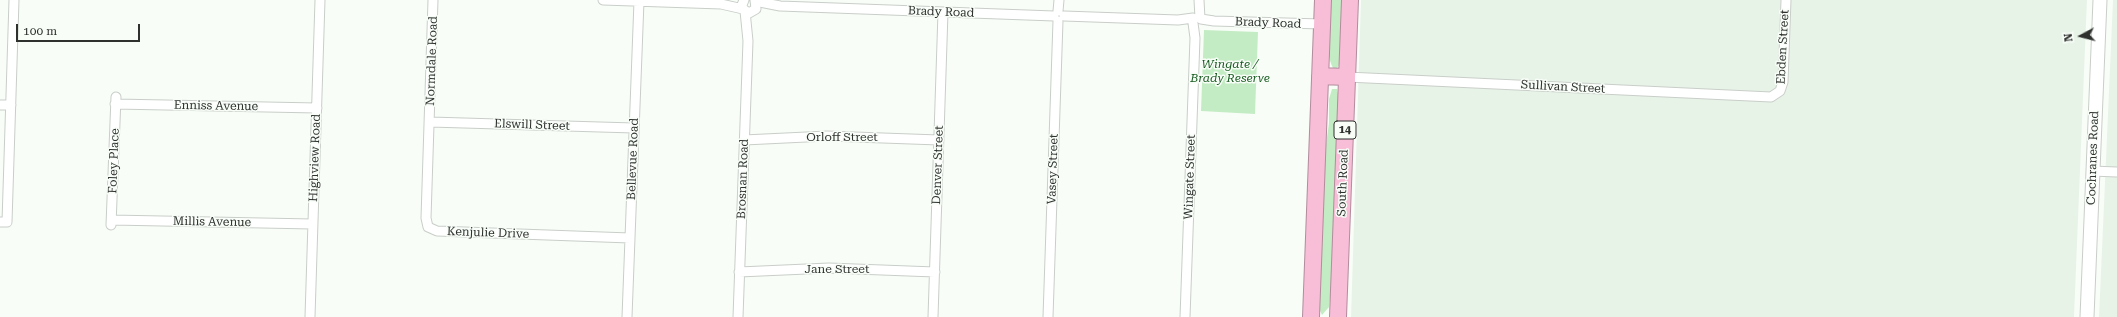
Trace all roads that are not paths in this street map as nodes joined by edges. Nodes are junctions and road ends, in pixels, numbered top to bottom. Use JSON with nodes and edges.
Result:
{"nodes":[{"id":1,"x":14,"y":0,"type":"edge"},
{"id":2,"x":320,"y":0,"type":"edge"},
{"id":3,"x":433,"y":0,"type":"edge"},
{"id":4,"x":603,"y":0,"type":"edge"},
{"id":5,"x":1058,"y":0,"type":"edge"},
{"id":6,"x":1323,"y":0,"type":"edge"},
{"id":7,"x":1350,"y":0,"type":"edge"},
{"id":8,"x":1786,"y":0,"type":"edge"},
{"id":9,"x":2100,"y":0,"type":"edge"},
{"id":10,"x":639,"y":1,"type":"junction"},
{"id":11,"x":1199,"y":1,"type":"edge"},
{"id":12,"x":749,"y":5,"type":"edge"},
{"id":13,"x":943,"y":12,"type":"junction"},
{"id":14,"x":1058,"y":16,"type":"junction"},
{"id":15,"x":1197,"y":21,"type":"junction"},
{"id":16,"x":1322,"y":24,"type":"junction"},
{"id":17,"x":1320,"y":76,"type":"junction"},
{"id":18,"x":1347,"y":77,"type":"junction"},
{"id":19,"x":1778,"y":94,"type":"joint"},
{"id":20,"x":116,"y":100,"type":"joint"},
{"id":21,"x":0,"y":105,"type":"edge"},
{"id":22,"x":11,"y":105,"type":"junction"},
{"id":23,"x":317,"y":108,"type":"junction"},
{"id":24,"x":430,"y":122,"type":"junction"},
{"id":25,"x":634,"y":128,"type":"junction"},
{"id":26,"x":744,"y":140,"type":"junction"},
{"id":27,"x":939,"y":140,"type":"junction"},
{"id":28,"x":2092,"y":171,"type":"junction"},
{"id":29,"x":2117,"y":172,"type":"edge"},
{"id":30,"x":3,"y":222,"type":"edge"},
{"id":31,"x":111,"y":222,"type":"joint"},
{"id":32,"x":312,"y":224,"type":"junction"},
{"id":33,"x":630,"y":238,"type":"junction"},
{"id":34,"x":739,"y":272,"type":"junction"},
{"id":35,"x":935,"y":272,"type":"junction"},
{"id":36,"x":310,"y":317,"type":"edge"},
{"id":37,"x":627,"y":317,"type":"edge"},
{"id":38,"x":738,"y":317,"type":"edge"},
{"id":39,"x":933,"y":317,"type":"edge"},
{"id":40,"x":1048,"y":317,"type":"edge"},
{"id":41,"x":1185,"y":317,"type":"edge"},
{"id":42,"x":1311,"y":317,"type":"edge"},
{"id":43,"x":1338,"y":317,"type":"edge"},
{"id":44,"x":2087,"y":317,"type":"edge"}],
"edges":[{"from":1,"to":22,"type":"street"},
{"from":2,"to":23,"type":"street","name":"Highview Road"},
{"from":3,"to":24,"type":"street","name":"Normdale Road"},
{"from":4,"to":10,"type":"street","name":"Brady Road"},
{"from":5,"to":14,"type":"street","name":"Vasey Street"},
{"from":6,"to":16,"type":"highway","number":"14"},
{"from":7,"to":18,"type":"highway","name":"South Road","number":"14"},
{"from":8,"to":19,"type":"street","name":"Ebden Street"},
{"from":9,"to":28,"type":"street","name":"Cochranes Road"},
{"from":10,"to":12,"type":"street","name":"Brady Road"},
{"from":10,"to":25,"type":"street","name":"Bellevue Road"},
{"from":11,"to":15,"type":"street","name":"Wingate Street"},
{"from":12,"to":13,"type":"street","name":"Brady Road"},
{"from":12,"to":26,"type":"street","name":"Brosnan Road"},
{"from":13,"to":14,"type":"street","name":"Brady Road"},
{"from":13,"to":27,"type":"street","name":"Denver Street"},
{"from":14,"to":15,"type":"street","name":"Brady Road"},
{"from":14,"to":40,"type":"street","name":"Vasey Street"},
{"from":15,"to":16,"type":"street","name":"Brady Road"},
{"from":15,"to":41,"type":"street","name":"Wingate Street"},
{"from":16,"to":17,"type":"highway","number":"14"},
{"from":17,"to":18,"type":"highway"},
{"from":17,"to":42,"type":"highway","number":"14"},
{"from":18,"to":19,"type":"street","name":"Sullivan Street"},
{"from":18,"to":43,"type":"highway","name":"South Road","number":"14"},
{"from":20,"to":23,"type":"street","name":"Enniss Avenue"},
{"from":20,"to":31,"type":"street","name":"Foley Place"},
{"from":21,"to":22,"type":"street"},
{"from":22,"to":30,"type":"street"},
{"from":23,"to":32,"type":"street","name":"Highview Road"},
{"from":24,"to":25,"type":"street","name":"Elswill Street"},
{"from":24,"to":33,"type":"street","name":"Kenjulie Drive"},
{"from":25,"to":33,"type":"street","name":"Bellevue Road"},
{"from":26,"to":27,"type":"street","name":"Orloff Street"},
{"from":26,"to":34,"type":"street","name":"Brosnan Road"},
{"from":27,"to":35,"type":"street","name":"Denver Street"},
{"from":28,"to":29,"type":"street"},
{"from":28,"to":44,"type":"street","name":"Cochranes Road"},
{"from":31,"to":32,"type":"street","name":"Millis Avenue"},
{"from":32,"to":36,"type":"street","name":"Highview Road"},
{"from":33,"to":37,"type":"street","name":"Bellevue Road"},
{"from":34,"to":35,"type":"street","name":"Jane Street"},
{"from":34,"to":38,"type":"street","name":"Brosnan Road"},
{"from":35,"to":39,"type":"street","name":"Denver Street"}]}
